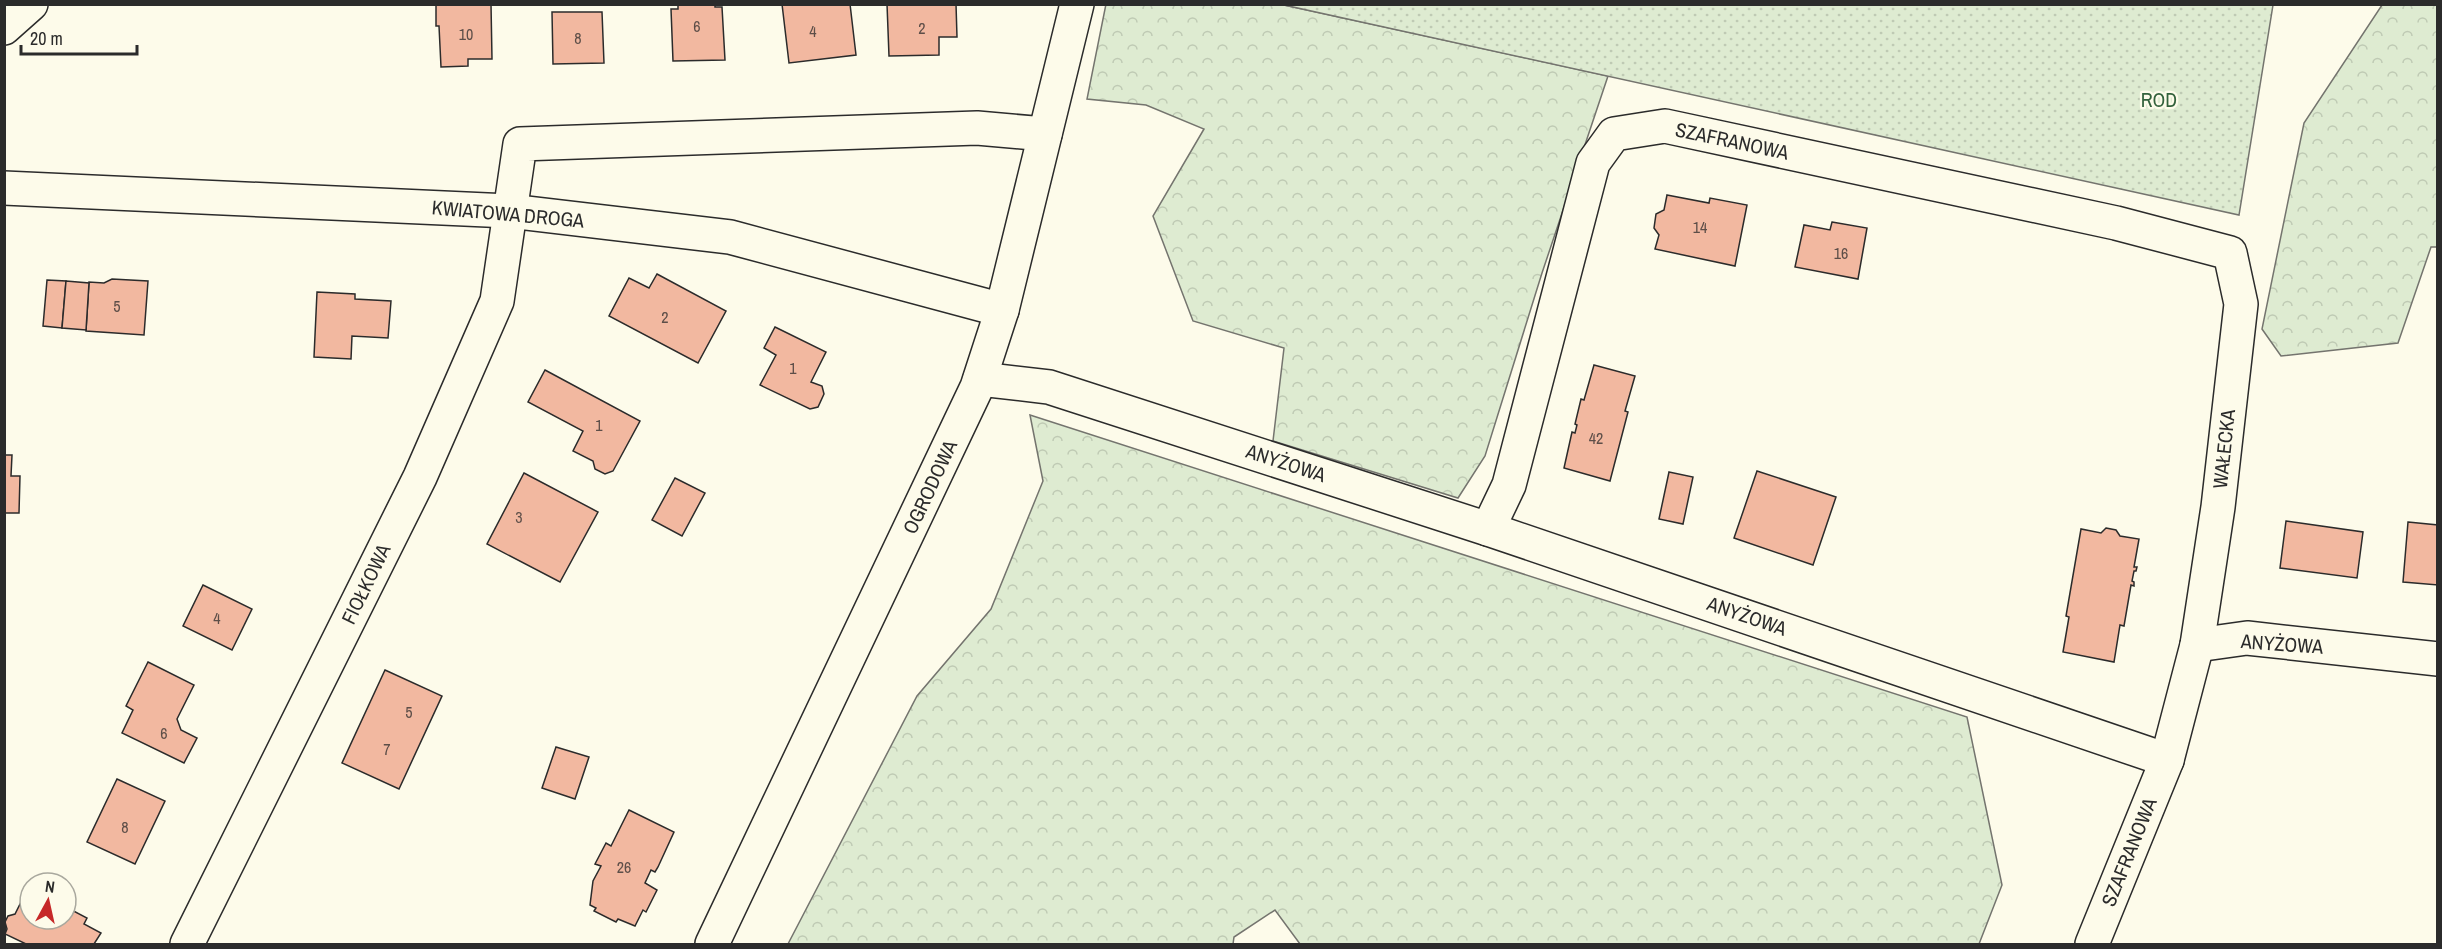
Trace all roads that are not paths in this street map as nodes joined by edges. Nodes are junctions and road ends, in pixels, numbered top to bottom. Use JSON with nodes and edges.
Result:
{"nodes":[{"id":1,"x":31,"y":4,"type":"edge"},
{"id":2,"x":1077,"y":4,"type":"edge"},
{"id":3,"x":4,"y":28,"type":"edge"},
{"id":4,"x":1045,"y":134,"type":"junction"},
{"id":5,"x":4,"y":188,"type":"edge"},
{"id":6,"x":509,"y":211,"type":"junction"},
{"id":7,"x":2230,"y":253,"type":"joint"},
{"id":8,"x":1002,"y":310,"type":"junction"},
{"id":9,"x":980,"y":379,"type":"junction"},
{"id":10,"x":1488,"y":529,"type":"junction"},
{"id":11,"x":2197,"y":645,"type":"junction"},
{"id":12,"x":2438,"y":659,"type":"edge"},
{"id":13,"x":2167,"y":760,"type":"junction"},
{"id":14,"x":187,"y":945,"type":"edge"},
{"id":15,"x":712,"y":945,"type":"edge"},
{"id":16,"x":2092,"y":945,"type":"edge"}],
"edges":[{"from":1,"to":3,"type":"street"},
{"from":2,"to":4,"type":"street","name":"OGRODOWA"},
{"from":4,"to":6,"type":"street","name":"FIOŁKOWA"},
{"from":4,"to":8,"type":"street","name":"OGRODOWA"},
{"from":5,"to":6,"type":"street","name":"KWIATOWA DROGA"},
{"from":6,"to":8,"type":"street","name":"KWIATOWA DROGA"},
{"from":6,"to":14,"type":"street","name":"FIOŁKOWA"},
{"from":7,"to":10,"type":"street","name":"SZAFRANOWA"},
{"from":7,"to":11,"type":"street","name":"WAŁECKA"},
{"from":8,"to":9,"type":"street","name":"OGRODOWA"},
{"from":9,"to":10,"type":"street","name":"ANYŻOWA"},
{"from":9,"to":15,"type":"street","name":"OGRODOWA"},
{"from":10,"to":13,"type":"street","name":"ANYŻOWA"},
{"from":11,"to":12,"type":"street","name":"ANYŻOWA"},
{"from":11,"to":13,"type":"street"},
{"from":13,"to":16,"type":"street","name":"SZAFRANOWA"}]}
